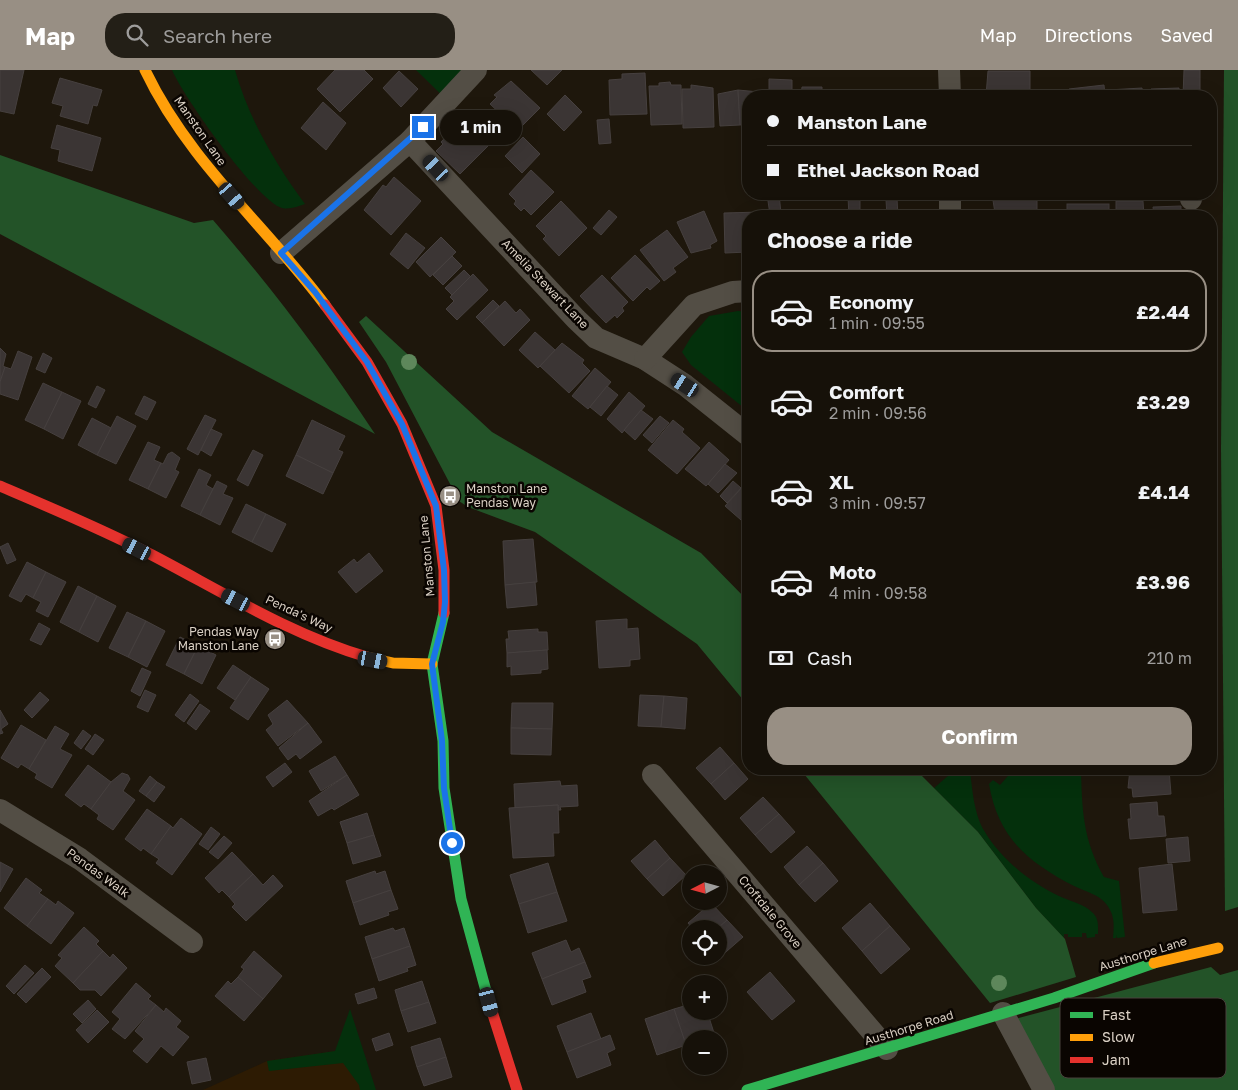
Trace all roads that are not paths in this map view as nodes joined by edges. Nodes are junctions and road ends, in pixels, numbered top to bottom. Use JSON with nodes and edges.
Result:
{"nodes":[{"id":1,"x":145,"y":70,"type":"edge"},
{"id":2,"x":476,"y":70,"type":"edge"},
{"id":3,"x":949,"y":70,"type":"edge"},
{"id":4,"x":950,"y":90,"type":"edge"},
{"id":5,"x":410,"y":140,"type":"junction"},
{"id":6,"x":281,"y":253,"type":"junction"},
{"id":7,"x":742,"y":291,"type":"edge"},
{"id":8,"x":645,"y":359,"type":"junction"},
{"id":9,"x":742,"y":430,"type":"edge"},
{"id":10,"x":0,"y":486,"type":"edge"},
{"id":11,"x":432,"y":664,"type":"junction"},
{"id":12,"x":653,"y":775,"type":"dead end"},
{"id":13,"x":0,"y":810,"type":"edge"},
{"id":14,"x":192,"y":942,"type":"dead end"},
{"id":15,"x":1218,"y":948,"type":"dead end"},
{"id":16,"x":1077,"y":989,"type":"joint"},
{"id":17,"x":1012,"y":1010,"type":"junction"},
{"id":18,"x":887,"y":1050,"type":"junction"},
{"id":19,"x":517,"y":1090,"type":"edge"},
{"id":20,"x":747,"y":1090,"type":"edge"},
{"id":21,"x":1044,"y":1090,"type":"edge"}],
"edges":[{"from":1,"to":6,"type":"street","name":"Manston Lane"},
{"from":2,"to":5,"type":"street"},
{"from":3,"to":4,"type":"street"},
{"from":5,"to":6,"type":"street"},
{"from":5,"to":8,"type":"street","name":"Amelia Stewart Lane"},
{"from":6,"to":11,"type":"street","name":"Manston Lane"},
{"from":7,"to":8,"type":"street"},
{"from":8,"to":9,"type":"street","name":"Amelia Stewart Lane"},
{"from":10,"to":11,"type":"street","name":"Penda's Way"},
{"from":11,"to":19,"type":"street","name":"Manston Lane"},
{"from":12,"to":18,"type":"street","name":"Croftdale Grove"},
{"from":13,"to":14,"type":"street","name":"Pendas Walk"},
{"from":15,"to":16,"type":"street","name":"Austhorpe Lane"},
{"from":16,"to":17,"type":"street","name":"Austhorpe Road"},
{"from":17,"to":18,"type":"street","name":"Austhorpe Road"},
{"from":17,"to":21,"type":"street"},
{"from":18,"to":20,"type":"street","name":"Austhorpe Road"}]}
